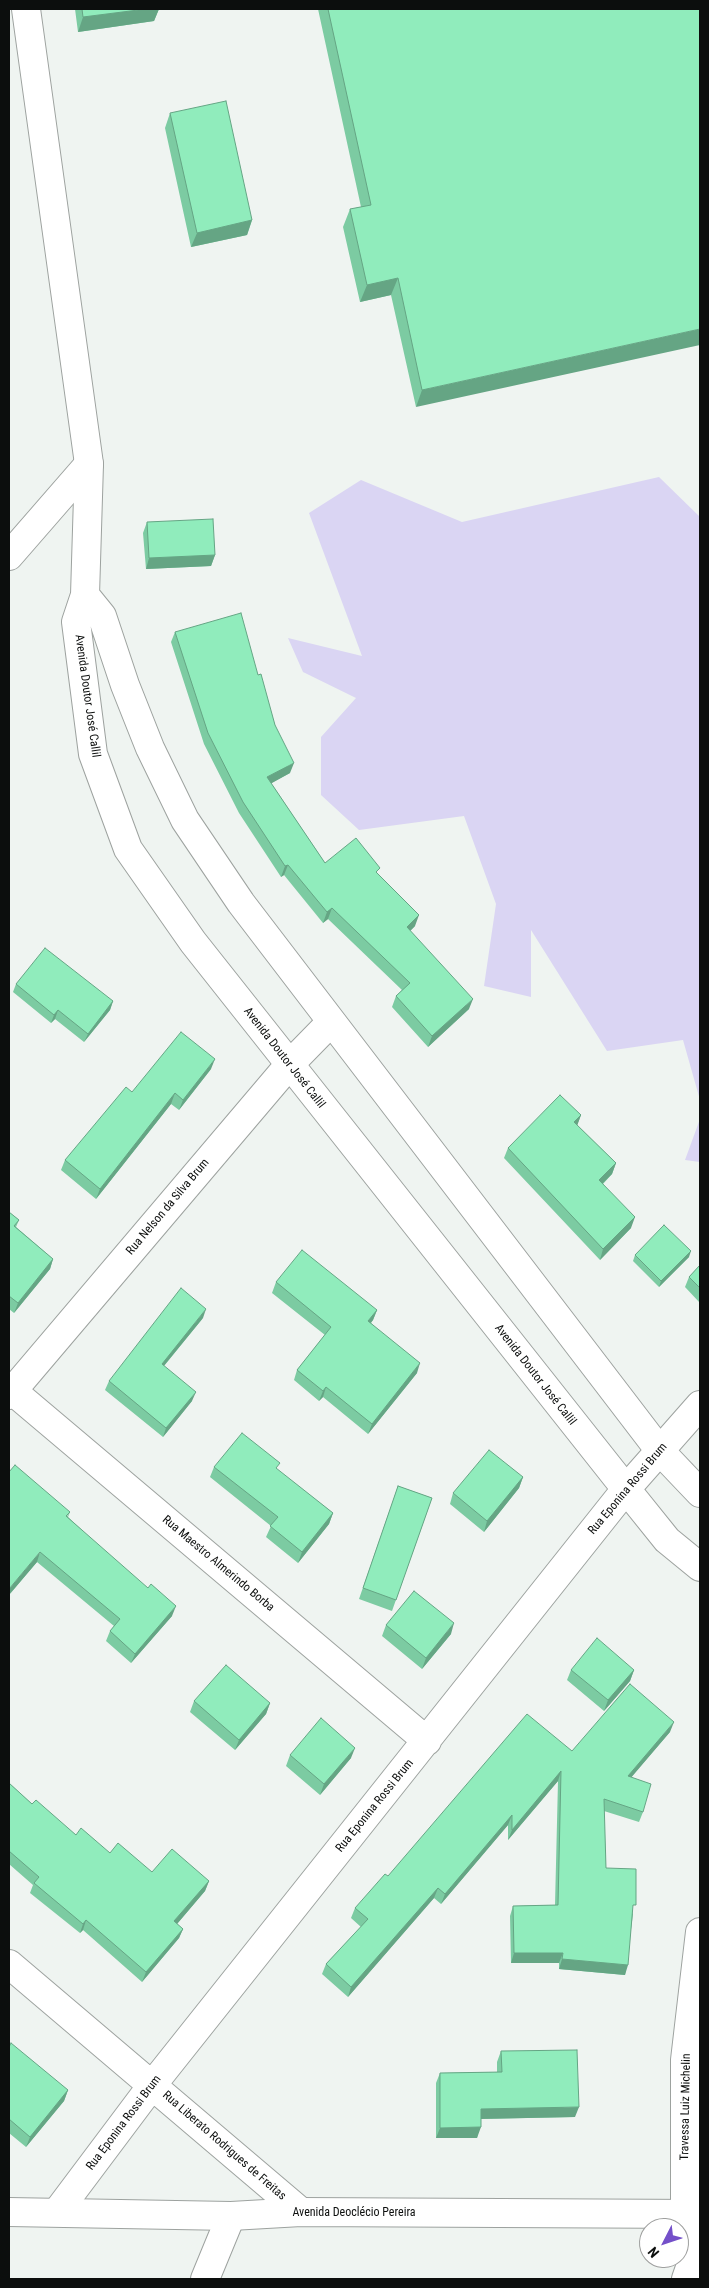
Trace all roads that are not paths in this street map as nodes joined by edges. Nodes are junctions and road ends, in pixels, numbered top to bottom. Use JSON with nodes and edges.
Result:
{"nodes":[{"id":1,"x":26,"y":9,"type":"edge"},
{"id":2,"x":89,"y":464,"type":"junction"},
{"id":3,"x":9,"y":556,"type":"edge"},
{"id":4,"x":85,"y":595,"type":"junction"},
{"id":5,"x":331,"y":1022,"type":"junction"},
{"id":6,"x":289,"y":1065,"type":"junction"},
{"id":7,"x":10,"y":1391,"type":"edge"},
{"id":8,"x":700,"y":1405,"type":"edge"},
{"id":9,"x":660,"y":1451,"type":"junction"},
{"id":10,"x":626,"y":1489,"type":"junction"},
{"id":11,"x":700,"y":1493,"type":"edge"},
{"id":12,"x":700,"y":1567,"type":"edge"},
{"id":13,"x":427,"y":1740,"type":"junction"},
{"id":14,"x":700,"y":1932,"type":"edge"},
{"id":15,"x":9,"y":1964,"type":"edge"},
{"id":16,"x":153,"y":2084,"type":"junction"},
{"id":17,"x":9,"y":2212,"type":"edge"},
{"id":18,"x":57,"y":2212,"type":"junction"},
{"id":19,"x":301,"y":2212,"type":"junction"},
{"id":20,"x":693,"y":2214,"type":"edge"},
{"id":21,"x":231,"y":2216,"type":"junction"},
{"id":22,"x":205,"y":2279,"type":"edge"},
{"id":23,"x":686,"y":2279,"type":"edge"}],
"edges":[{"from":1,"to":2,"type":"street","name":"Avenida Doutor José Callil"},
{"from":2,"to":3,"type":"street"},
{"from":2,"to":4,"type":"street","name":"Avenida Doutor José Callil"},
{"from":4,"to":5,"type":"street"},
{"from":4,"to":6,"type":"street","name":"Avenida Doutor José Callil"},
{"from":5,"to":6,"type":"street","name":"Rua Nelson da Silva Brum"},
{"from":5,"to":9,"type":"street"},
{"from":6,"to":7,"type":"street","name":"Rua Nelson da Silva Brum"},
{"from":6,"to":10,"type":"street","name":"Avenida Doutor José Callil"},
{"from":7,"to":13,"type":"street","name":"Rua Maestro Almerindo Borba"},
{"from":8,"to":9,"type":"street","name":"Rua Eponina Rossi Brum"},
{"from":9,"to":10,"type":"street","name":"Rua Eponina Rossi Brum"},
{"from":9,"to":11,"type":"street"},
{"from":10,"to":12,"type":"street","name":"Avenida Doutor José Callil"},
{"from":10,"to":13,"type":"street","name":"Rua Eponina Rossi Brum"},
{"from":13,"to":16,"type":"street","name":"Rua Eponina Rossi Brum"},
{"from":14,"to":20,"type":"street","name":"Travessa Luiz Michelin"},
{"from":15,"to":16,"type":"street","name":"Rua Liberato Rodrigues de Freitas"},
{"from":16,"to":18,"type":"street","name":"Rua Eponina Rossi Brum"},
{"from":16,"to":19,"type":"street","name":"Rua Liberato Rodrigues de Freitas"},
{"from":17,"to":18,"type":"street","name":"Avenida Deoclécio Pereira"},
{"from":18,"to":21,"type":"street","name":"Avenida Deoclécio Pereira"},
{"from":19,"to":20,"type":"street","name":"Avenida Deoclécio Pereira"},
{"from":19,"to":21,"type":"street","name":"Avenida Deoclécio Pereira"},
{"from":20,"to":23,"type":"street","name":"Travessa Luiz Michelin"},
{"from":21,"to":22,"type":"street"}]}
